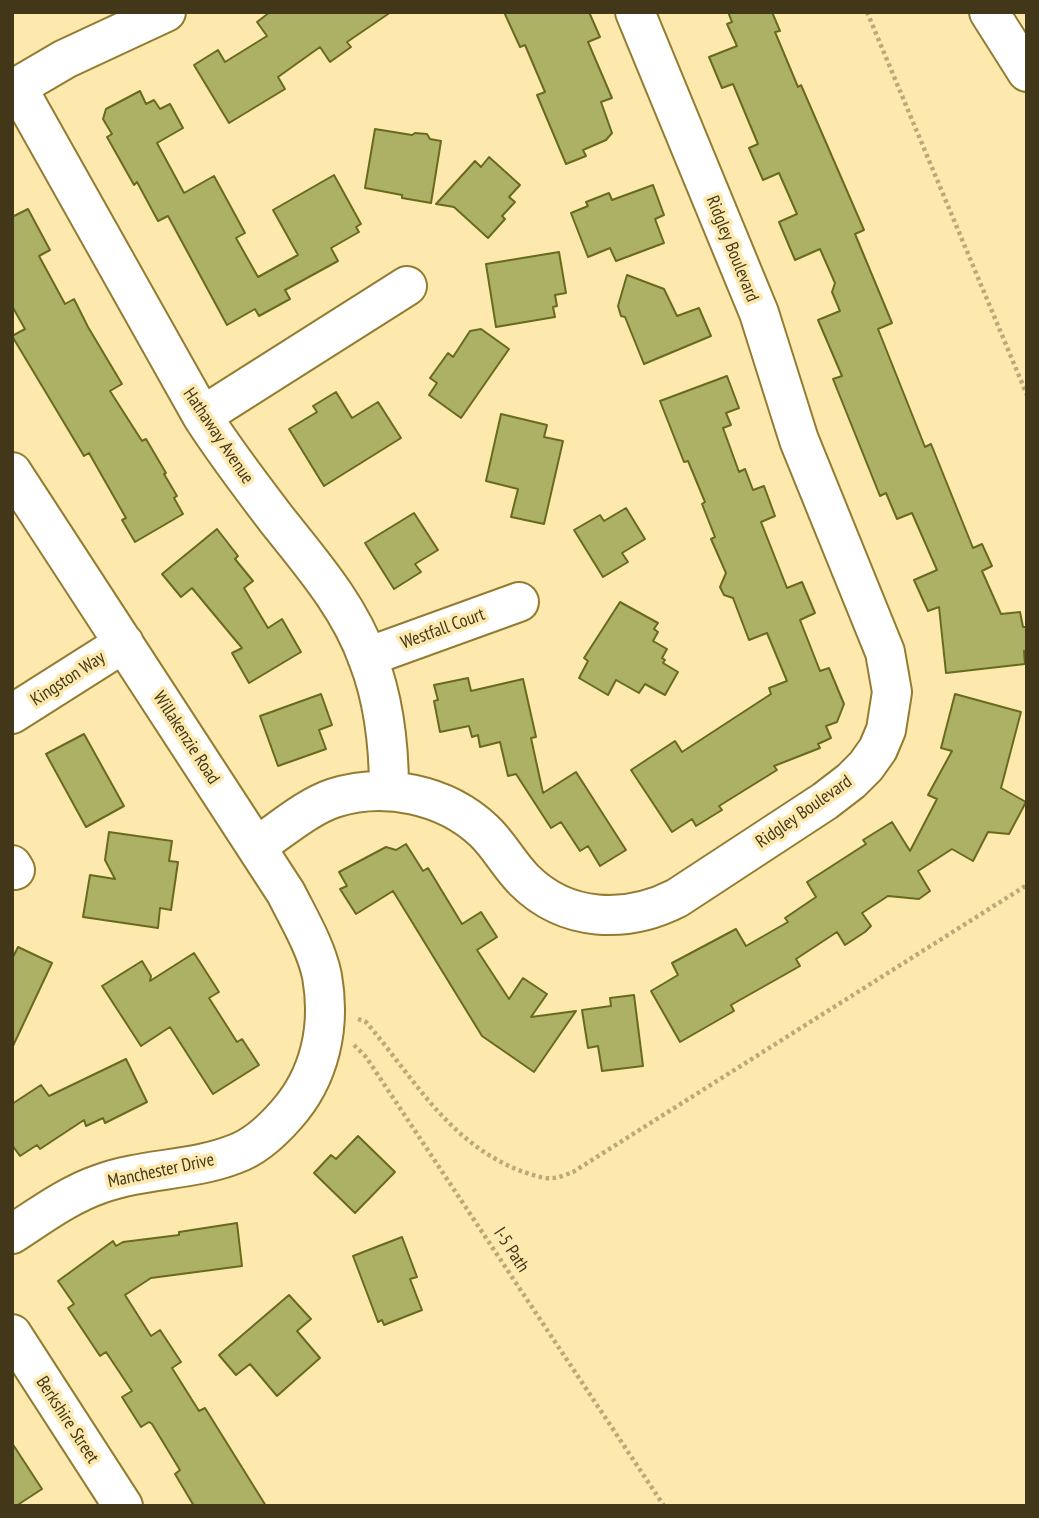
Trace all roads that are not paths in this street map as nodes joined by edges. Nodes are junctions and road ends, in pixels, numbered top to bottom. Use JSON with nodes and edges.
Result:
{"nodes":[{"id":1,"x":166,"y":12,"type":"edge"},
{"id":2,"x":635,"y":12,"type":"edge"},
{"id":3,"x":989,"y":12,"type":"edge"},
{"id":4,"x":1027,"y":72,"type":"edge"},
{"id":5,"x":14,"y":89,"type":"edge"},
{"id":6,"x":407,"y":286,"type":"dead end"},
{"id":7,"x":202,"y":416,"type":"junction"},
{"id":8,"x":12,"y":472,"type":"edge"},
{"id":9,"x":519,"y":602,"type":"dead end"},
{"id":10,"x":124,"y":643,"type":"junction"},
{"id":11,"x":368,"y":657,"type":"junction"},
{"id":12,"x":12,"y":715,"type":"edge"},
{"id":13,"x":389,"y":790,"type":"junction"},
{"id":14,"x":257,"y":846,"type":"junction"},
{"id":15,"x":325,"y":1009,"type":"joint"},
{"id":16,"x":12,"y":1234,"type":"edge"},
{"id":17,"x":12,"y":1334,"type":"edge"},
{"id":18,"x":123,"y":1506,"type":"edge"}],
"edges":[{"from":1,"to":5,"type":"main road"},
{"from":2,"to":13,"type":"main road","name":"Ridgley Boulevard"},
{"from":3,"to":4,"type":"main road"},
{"from":5,"to":7,"type":"main road","name":"Hathaway Avenue"},
{"from":6,"to":7,"type":"main road"},
{"from":7,"to":11,"type":"main road","name":"Hathaway Avenue"},
{"from":8,"to":10,"type":"main road","name":"Willakenzie Road"},
{"from":9,"to":11,"type":"main road","name":"Westfall Court"},
{"from":10,"to":12,"type":"main road","name":"Kingston Way"},
{"from":10,"to":14,"type":"main road","name":"Willakenzie Road"},
{"from":11,"to":13,"type":"main road","name":"Hathaway Avenue"},
{"from":13,"to":14,"type":"main road","name":"Ridgley Boulevard"},
{"from":14,"to":15,"type":"main road","name":"Willakenzie Road"},
{"from":15,"to":16,"type":"main road","name":"Manchester Drive"},
{"from":17,"to":18,"type":"main road","name":"Berkshire Street"}]}
